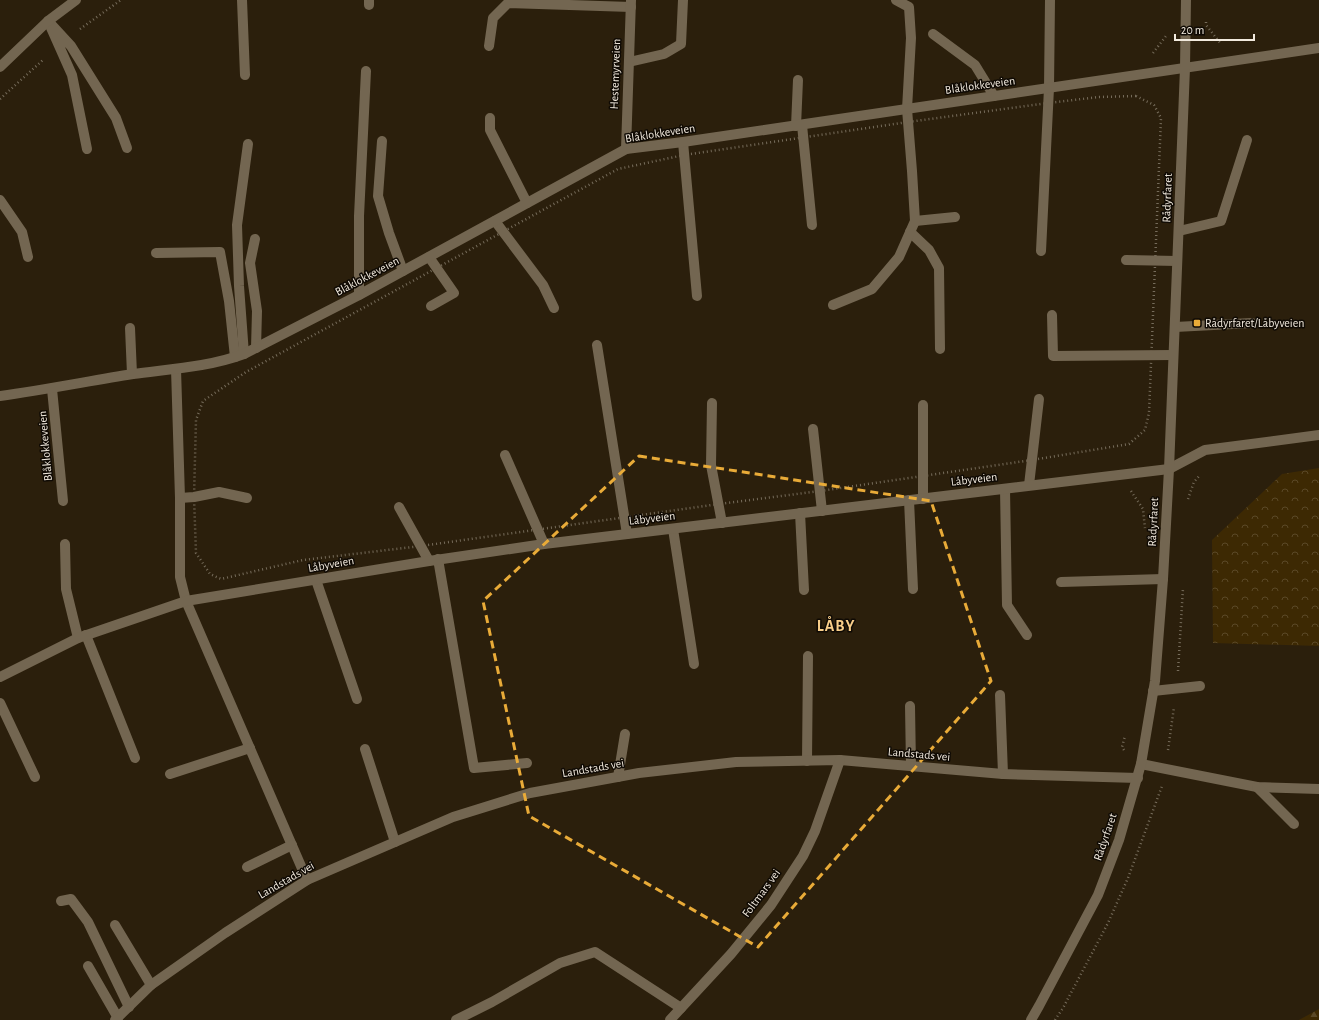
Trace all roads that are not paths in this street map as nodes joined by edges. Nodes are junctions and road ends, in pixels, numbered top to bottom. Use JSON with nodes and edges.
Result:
{"nodes":[{"id":1,"x":76,"y":0,"type":"edge"},
{"id":2,"x":242,"y":0,"type":"edge"},
{"id":3,"x":683,"y":0,"type":"edge"},
{"id":4,"x":896,"y":0,"type":"edge"},
{"id":5,"x":1050,"y":0,"type":"edge"},
{"id":6,"x":1186,"y":0,"type":"edge"},
{"id":7,"x":631,"y":3,"type":"edge"},
{"id":8,"x":909,"y":4,"type":"edge"},
{"id":9,"x":48,"y":21,"type":"junction"},
{"id":10,"x":933,"y":34,"type":"dead end"},
{"id":11,"x":489,"y":46,"type":"dead end"},
{"id":12,"x":1319,"y":48,"type":"edge"},
{"id":13,"x":629,"y":62,"type":"junction"},
{"id":14,"x":0,"y":67,"type":"edge"},
{"id":15,"x":1185,"y":68,"type":"junction"},
{"id":16,"x":366,"y":71,"type":"dead end"},
{"id":17,"x":244,"y":75,"type":"dead end"},
{"id":18,"x":798,"y":80,"type":"dead end"},
{"id":19,"x":1049,"y":88,"type":"junction"},
{"id":20,"x":994,"y":96,"type":"junction"},
{"id":21,"x":907,"y":109,"type":"junction"},
{"id":22,"x":490,"y":118,"type":"dead end"},
{"id":23,"x":799,"y":125,"type":"junction"},
{"id":24,"x":1247,"y":140,"type":"dead end"},
{"id":25,"x":382,"y":141,"type":"dead end"},
{"id":26,"x":684,"y":142,"type":"junction"},
{"id":27,"x":248,"y":144,"type":"dead end"},
{"id":28,"x":127,"y":148,"type":"dead end"},
{"id":29,"x":87,"y":149,"type":"dead end"},
{"id":30,"x":626,"y":149,"type":"junction"},
{"id":31,"x":0,"y":200,"type":"edge"},
{"id":32,"x":527,"y":204,"type":"junction"},
{"id":33,"x":955,"y":217,"type":"dead end"},
{"id":34,"x":495,"y":221,"type":"junction"},
{"id":35,"x":914,"y":221,"type":"junction"},
{"id":36,"x":812,"y":225,"type":"dead end"},
{"id":37,"x":1179,"y":231,"type":"junction"},
{"id":38,"x":910,"y":232,"type":"junction"},
{"id":39,"x":255,"y":239,"type":"dead end"},
{"id":40,"x":1041,"y":251,"type":"dead end"},
{"id":41,"x":156,"y":253,"type":"dead end"},
{"id":42,"x":28,"y":257,"type":"dead end"},
{"id":43,"x":429,"y":257,"type":"junction"},
{"id":44,"x":1126,"y":260,"type":"dead end"},
{"id":45,"x":1177,"y":261,"type":"junction"},
{"id":46,"x":403,"y":271,"type":"junction"},
{"id":47,"x":359,"y":295,"type":"junction"},
{"id":48,"x":697,"y":296,"type":"dead end"},
{"id":49,"x":833,"y":305,"type":"dead end"},
{"id":50,"x":431,"y":306,"type":"dead end"},
{"id":51,"x":554,"y":308,"type":"dead end"},
{"id":52,"x":1052,"y":315,"type":"dead end"},
{"id":53,"x":1252,"y":323,"type":"dead end"},
{"id":54,"x":1175,"y":327,"type":"junction"},
{"id":55,"x":130,"y":328,"type":"dead end"},
{"id":56,"x":597,"y":345,"type":"dead end"},
{"id":57,"x":256,"y":348,"type":"junction"},
{"id":58,"x":940,"y":349,"type":"dead end"},
{"id":59,"x":240,"y":355,"type":"junction"},
{"id":60,"x":1173,"y":355,"type":"junction"},
{"id":61,"x":176,"y":369,"type":"junction"},
{"id":62,"x":132,"y":374,"type":"junction"},
{"id":63,"x":52,"y":389,"type":"junction"},
{"id":64,"x":0,"y":396,"type":"edge"},
{"id":65,"x":1039,"y":399,"type":"dead end"},
{"id":66,"x":712,"y":403,"type":"dead end"},
{"id":67,"x":924,"y":405,"type":"dead end"},
{"id":68,"x":813,"y":429,"type":"dead end"},
{"id":69,"x":1319,"y":436,"type":"edge"},
{"id":70,"x":505,"y":455,"type":"dead end"},
{"id":71,"x":1169,"y":468,"type":"junction"},
{"id":72,"x":1029,"y":486,"type":"junction"},
{"id":73,"x":1005,"y":489,"type":"junction"},
{"id":74,"x":180,"y":498,"type":"junction"},
{"id":75,"x":247,"y":498,"type":"dead end"},
{"id":76,"x":924,"y":499,"type":"junction"},
{"id":77,"x":909,"y":500,"type":"junction"},
{"id":78,"x":63,"y":501,"type":"dead end"},
{"id":79,"x":399,"y":507,"type":"dead end"},
{"id":80,"x":822,"y":511,"type":"junction"},
{"id":81,"x":800,"y":513,"type":"junction"},
{"id":82,"x":722,"y":523,"type":"junction"},
{"id":83,"x":673,"y":529,"type":"junction"},
{"id":84,"x":627,"y":534,"type":"junction"},
{"id":85,"x":65,"y":544,"type":"dead end"},
{"id":86,"x":544,"y":544,"type":"junction"},
{"id":87,"x":433,"y":560,"type":"junction"},
{"id":88,"x":1163,"y":579,"type":"junction"},
{"id":89,"x":316,"y":580,"type":"junction"},
{"id":90,"x":1061,"y":582,"type":"dead end"},
{"id":91,"x":913,"y":589,"type":"dead end"},
{"id":92,"x":804,"y":590,"type":"dead end"},
{"id":93,"x":186,"y":602,"type":"junction"},
{"id":94,"x":1027,"y":635,"type":"dead end"},
{"id":95,"x":82,"y":636,"type":"junction"},
{"id":96,"x":808,"y":656,"type":"dead end"},
{"id":97,"x":694,"y":664,"type":"dead end"},
{"id":98,"x":0,"y":676,"type":"edge"},
{"id":99,"x":1200,"y":686,"type":"dead end"},
{"id":100,"x":1153,"y":691,"type":"junction"},
{"id":101,"x":1000,"y":696,"type":"dead end"},
{"id":102,"x":357,"y":699,"type":"dead end"},
{"id":103,"x":0,"y":703,"type":"edge"},
{"id":104,"x":910,"y":706,"type":"dead end"},
{"id":105,"x":625,"y":734,"type":"dead end"},
{"id":106,"x":250,"y":748,"type":"junction"},
{"id":107,"x":365,"y":749,"type":"dead end"},
{"id":108,"x":136,"y":758,"type":"dead end"},
{"id":109,"x":807,"y":760,"type":"junction"},
{"id":110,"x":840,"y":760,"type":"junction"},
{"id":111,"x":528,"y":763,"type":"dead end"},
{"id":112,"x":1141,"y":764,"type":"junction"},
{"id":113,"x":911,"y":766,"type":"junction"},
{"id":114,"x":170,"y":774,"type":"dead end"},
{"id":115,"x":1003,"y":774,"type":"junction"},
{"id":116,"x":35,"y":777,"type":"dead end"},
{"id":117,"x":618,"y":777,"type":"junction"},
{"id":118,"x":1138,"y":778,"type":"junction"},
{"id":119,"x":1257,"y":787,"type":"junction"},
{"id":120,"x":1319,"y":789,"type":"edge"},
{"id":121,"x":1294,"y":824,"type":"dead end"},
{"id":122,"x":395,"y":842,"type":"junction"},
{"id":123,"x":292,"y":845,"type":"junction"},
{"id":124,"x":247,"y":867,"type":"dead end"},
{"id":125,"x":307,"y":880,"type":"junction"},
{"id":126,"x":61,"y":901,"type":"dead end"},
{"id":127,"x":115,"y":925,"type":"dead end"},
{"id":128,"x":88,"y":966,"type":"dead end"},
{"id":129,"x":150,"y":985,"type":"junction"},
{"id":130,"x":128,"y":1007,"type":"junction"},
{"id":131,"x":681,"y":1008,"type":"junction"},
{"id":132,"x":116,"y":1019,"type":"edge"},
{"id":133,"x":456,"y":1020,"type":"edge"},
{"id":134,"x":670,"y":1020,"type":"edge"},
{"id":135,"x":1031,"y":1020,"type":"edge"}],
"edges":[{"from":1,"to":9,"type":"street"},
{"from":2,"to":17,"type":"street"},
{"from":3,"to":13,"type":"street"},
{"from":4,"to":8,"type":"street"},
{"from":5,"to":19,"type":"street"},
{"from":6,"to":15,"type":"street","name":"Rådyrfaret"},
{"from":7,"to":11,"type":"street"},
{"from":7,"to":13,"type":"street","name":"Hestemyrveien"},
{"from":8,"to":21,"type":"street"},
{"from":9,"to":14,"type":"street"},
{"from":9,"to":28,"type":"street"},
{"from":9,"to":29,"type":"street"},
{"from":10,"to":20,"type":"street"},
{"from":12,"to":15,"type":"street","name":"Blåklokkeveien"},
{"from":13,"to":30,"type":"street","name":"Hestemyrveien"},
{"from":15,"to":19,"type":"street","name":"Blåklokkeveien"},
{"from":15,"to":37,"type":"street","name":"Rådyrfaret"},
{"from":16,"to":47,"type":"street"},
{"from":18,"to":23,"type":"street"},
{"from":19,"to":20,"type":"street","name":"Blåklokkeveien"},
{"from":19,"to":40,"type":"street"},
{"from":20,"to":21,"type":"street","name":"Blåklokkeveien"},
{"from":21,"to":23,"type":"street","name":"Blåklokkeveien"},
{"from":21,"to":35,"type":"street"},
{"from":22,"to":32,"type":"street"},
{"from":23,"to":26,"type":"street","name":"Blåklokkeveien"},
{"from":23,"to":36,"type":"street"},
{"from":24,"to":37,"type":"street"},
{"from":25,"to":46,"type":"street"},
{"from":26,"to":30,"type":"street","name":"Blåklokkeveien"},
{"from":26,"to":48,"type":"street"},
{"from":27,"to":59,"type":"street"},
{"from":30,"to":32,"type":"street","name":"Blåklokkeveien"},
{"from":31,"to":42,"type":"street"},
{"from":32,"to":34,"type":"street","name":"Blåklokkeveien"},
{"from":33,"to":35,"type":"street"},
{"from":34,"to":43,"type":"street","name":"Blåklokkeveien"},
{"from":34,"to":51,"type":"street"},
{"from":35,"to":38,"type":"street"},
{"from":37,"to":45,"type":"street","name":"Rådyrfaret"},
{"from":38,"to":49,"type":"street"},
{"from":38,"to":58,"type":"street"},
{"from":39,"to":57,"type":"street"},
{"from":41,"to":59,"type":"street"},
{"from":43,"to":46,"type":"street","name":"Blåklokkeveien"},
{"from":43,"to":50,"type":"street"},
{"from":44,"to":45,"type":"street"},
{"from":45,"to":54,"type":"street","name":"Rådyrfaret"},
{"from":46,"to":47,"type":"street","name":"Blåklokkeveien"},
{"from":47,"to":57,"type":"street","name":"Blåklokkeveien"},
{"from":52,"to":60,"type":"street"},
{"from":53,"to":54,"type":"street"},
{"from":54,"to":60,"type":"street","name":"Rådyrfaret"},
{"from":55,"to":62,"type":"street"},
{"from":56,"to":84,"type":"street"},
{"from":57,"to":59,"type":"street","name":"Blåklokkeveien"},
{"from":59,"to":61,"type":"street","name":"Blåklokkeveien"},
{"from":60,"to":71,"type":"street","name":"Rådyrfaret"},
{"from":61,"to":62,"type":"street","name":"Blåklokkeveien"},
{"from":61,"to":74,"type":"street"},
{"from":62,"to":63,"type":"street","name":"Blåklokkeveien"},
{"from":63,"to":64,"type":"street","name":"Blåklokkeveien"},
{"from":63,"to":78,"type":"street","name":"Blåklokkeveien"},
{"from":65,"to":72,"type":"street"},
{"from":66,"to":82,"type":"street"},
{"from":67,"to":76,"type":"street"},
{"from":68,"to":80,"type":"street"},
{"from":69,"to":71,"type":"street","name":"Låbyveien"},
{"from":70,"to":86,"type":"street"},
{"from":71,"to":72,"type":"street","name":"Låbyveien"},
{"from":71,"to":88,"type":"street","name":"Rådyrfaret"},
{"from":72,"to":73,"type":"street","name":"Låbyveien"},
{"from":73,"to":76,"type":"street","name":"Låbyveien"},
{"from":73,"to":94,"type":"street"},
{"from":74,"to":75,"type":"street"},
{"from":74,"to":93,"type":"street"},
{"from":76,"to":77,"type":"street","name":"Låbyveien"},
{"from":77,"to":80,"type":"street","name":"Låbyveien"},
{"from":77,"to":91,"type":"street"},
{"from":79,"to":87,"type":"street"},
{"from":80,"to":81,"type":"street","name":"Låbyveien"},
{"from":81,"to":82,"type":"street","name":"Låbyveien"},
{"from":81,"to":92,"type":"street"},
{"from":82,"to":83,"type":"street","name":"Låbyveien"},
{"from":83,"to":84,"type":"street","name":"Låbyveien"},
{"from":83,"to":97,"type":"street"},
{"from":84,"to":86,"type":"street","name":"Låbyveien"},
{"from":85,"to":95,"type":"street"},
{"from":86,"to":87,"type":"street","name":"Låbyveien"},
{"from":87,"to":89,"type":"street","name":"Låbyveien"},
{"from":87,"to":111,"type":"street"},
{"from":88,"to":90,"type":"street"},
{"from":88,"to":100,"type":"street","name":"Rådyrfaret"},
{"from":89,"to":93,"type":"street","name":"Låbyveien"},
{"from":89,"to":102,"type":"street"},
{"from":93,"to":95,"type":"street","name":"Låbyveien"},
{"from":93,"to":106,"type":"street"},
{"from":95,"to":98,"type":"street","name":"Låbyveien"},
{"from":95,"to":108,"type":"street"},
{"from":96,"to":109,"type":"street"},
{"from":99,"to":100,"type":"street"},
{"from":100,"to":112,"type":"street","name":"Rådyrfaret"},
{"from":101,"to":115,"type":"street"},
{"from":103,"to":116,"type":"street"},
{"from":104,"to":113,"type":"street"},
{"from":105,"to":117,"type":"street"},
{"from":106,"to":114,"type":"street"},
{"from":106,"to":123,"type":"street"},
{"from":107,"to":122,"type":"street"},
{"from":109,"to":110,"type":"street","name":"Landstads vei"},
{"from":109,"to":117,"type":"street","name":"Landstads vei"},
{"from":110,"to":113,"type":"street","name":"Landstads vei"},
{"from":110,"to":131,"type":"street","name":"Foltmars vei"},
{"from":112,"to":118,"type":"street","name":"Rådyrfaret"},
{"from":112,"to":119,"type":"street"},
{"from":113,"to":115,"type":"street","name":"Landstads vei"},
{"from":115,"to":118,"type":"street","name":"Landstads vei"},
{"from":117,"to":122,"type":"street","name":"Landstads vei"},
{"from":118,"to":135,"type":"street","name":"Rådyrfaret"},
{"from":119,"to":120,"type":"street"},
{"from":119,"to":121,"type":"street"},
{"from":122,"to":125,"type":"street","name":"Landstads vei"},
{"from":123,"to":124,"type":"street"},
{"from":123,"to":125,"type":"street"},
{"from":125,"to":129,"type":"street","name":"Landstads vei"},
{"from":126,"to":130,"type":"street"},
{"from":127,"to":129,"type":"street"},
{"from":128,"to":132,"type":"street"},
{"from":129,"to":130,"type":"street","name":"Landstads vei"},
{"from":130,"to":132,"type":"street","name":"Landstads vei"},
{"from":131,"to":133,"type":"street"},
{"from":131,"to":134,"type":"street","name":"Foltmars vei"}]}
